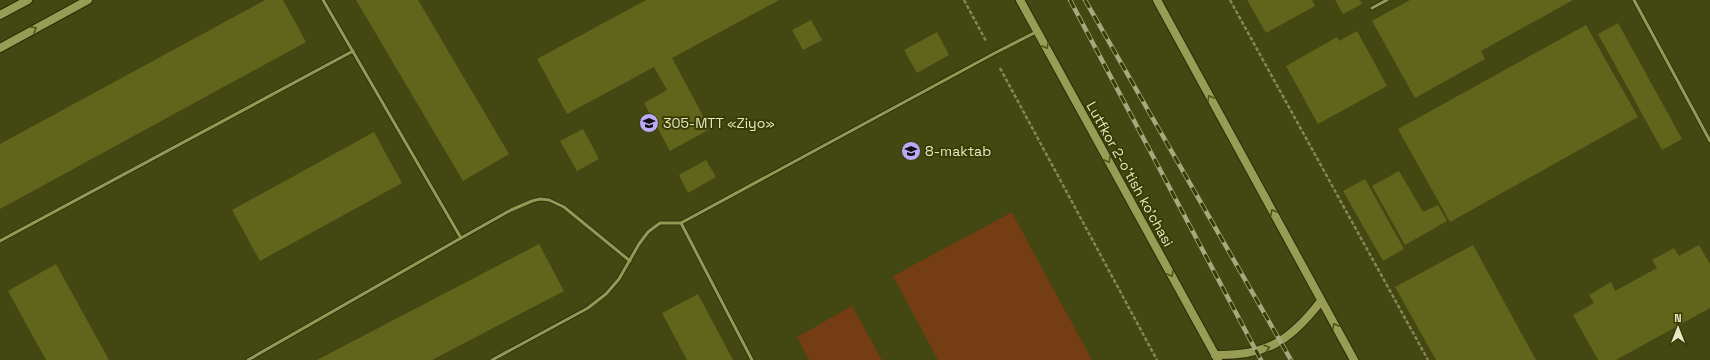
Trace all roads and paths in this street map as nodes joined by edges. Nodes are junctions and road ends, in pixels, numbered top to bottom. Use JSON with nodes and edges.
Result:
{"nodes":[{"id":1,"x":28,"y":0,"type":"edge"},
{"id":2,"x":88,"y":0,"type":"edge"},
{"id":3,"x":323,"y":0,"type":"edge"},
{"id":4,"x":964,"y":0,"type":"edge"},
{"id":5,"x":1020,"y":0,"type":"edge"},
{"id":6,"x":1157,"y":0,"type":"edge"},
{"id":7,"x":1230,"y":0,"type":"edge"},
{"id":8,"x":1387,"y":0,"type":"edge"},
{"id":9,"x":1634,"y":0,"type":"edge"},
{"id":10,"x":1372,"y":8,"type":"dead end"},
{"id":11,"x":0,"y":15,"type":"edge"},
{"id":12,"x":1038,"y":32,"type":"junction"},
{"id":13,"x":0,"y":48,"type":"edge"},
{"id":14,"x":353,"y":51,"type":"junction"},
{"id":15,"x":993,"y":54,"type":"junction"},
{"id":16,"x":1710,"y":141,"type":"edge"},
{"id":17,"x":681,"y":224,"type":"junction"},
{"id":18,"x":461,"y":238,"type":"junction"},
{"id":19,"x":0,"y":241,"type":"edge"},
{"id":20,"x":630,"y":261,"type":"junction"},
{"id":21,"x":1321,"y":300,"type":"junction"},
{"id":22,"x":1216,"y":357,"type":"edge"},
{"id":23,"x":248,"y":360,"type":"edge"},
{"id":24,"x":492,"y":360,"type":"edge"},
{"id":25,"x":752,"y":360,"type":"edge"},
{"id":26,"x":1157,"y":360,"type":"edge"},
{"id":27,"x":1354,"y":360,"type":"edge"},
{"id":28,"x":1428,"y":360,"type":"edge"}],
"edges":[{"from":1,"to":11,"type":"main road"},
{"from":13,"to":2,"type":"main road","one_way":true},
{"from":3,"to":14,"type":"lane"},
{"from":4,"to":15,"type":"path"},
{"from":5,"to":12,"type":"main road","name":"Lutfkor 2-o'tish ko'chasi"},
{"from":21,"to":6,"type":"main road","one_way":true},
{"from":7,"to":28,"type":"path"},
{"from":8,"to":10,"type":"lane"},
{"from":9,"to":16,"type":"lane"},
{"from":12,"to":15,"type":"lane"},
{"from":12,"to":22,"type":"main road","name":"Lutfkor 2-o'tish ko'chasi","one_way":true},
{"from":14,"to":18,"type":"lane"},
{"from":14,"to":19,"type":"lane"},
{"from":15,"to":17,"type":"lane"},
{"from":15,"to":26,"type":"path"},
{"from":17,"to":20,"type":"lane"},
{"from":17,"to":25,"type":"lane"},
{"from":18,"to":20,"type":"lane"},
{"from":18,"to":23,"type":"lane"},
{"from":20,"to":24,"type":"lane"},
{"from":22,"to":21,"type":"main road","one_way":true},
{"from":27,"to":21,"type":"main road","one_way":true}]}
